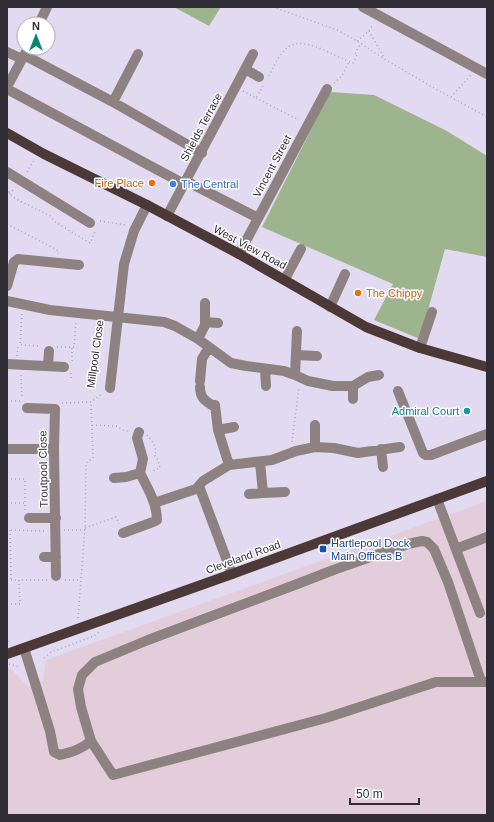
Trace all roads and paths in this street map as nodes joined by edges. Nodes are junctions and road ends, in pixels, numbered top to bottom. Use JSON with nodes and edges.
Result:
{"nodes":[{"id":1,"x":273,"y":7,"type":"edge"},
{"id":2,"x":363,"y":7,"type":"edge"},
{"id":3,"x":378,"y":15,"type":"junction"},
{"id":4,"x":369,"y":31,"type":"junction"},
{"id":5,"x":357,"y":41,"type":"junction"},
{"id":6,"x":361,"y":43,"type":"junction"},
{"id":7,"x":138,"y":54,"type":"dead end"},
{"id":8,"x":253,"y":54,"type":"dead end"},
{"id":9,"x":24,"y":56,"type":"edge"},
{"id":10,"x":29,"y":56,"type":"edge"},
{"id":11,"x":386,"y":60,"type":"junction"},
{"id":12,"x":349,"y":62,"type":"junction"},
{"id":13,"x":245,"y":69,"type":"junction"},
{"id":14,"x":477,"y":69,"type":"junction"},
{"id":15,"x":487,"y":74,"type":"edge"},
{"id":16,"x":342,"y":76,"type":"dead end"},
{"id":17,"x":264,"y":80,"type":"junction"},
{"id":18,"x":236,"y":87,"type":"junction"},
{"id":19,"x":7,"y":88,"type":"edge"},
{"id":20,"x":327,"y":89,"type":"dead end"},
{"id":21,"x":451,"y":97,"type":"junction"},
{"id":22,"x":256,"y":98,"type":"junction"},
{"id":23,"x":113,"y":102,"type":"junction"},
{"id":24,"x":487,"y":117,"type":"edge"},
{"id":25,"x":308,"y":125,"type":"junction"},
{"id":26,"x":7,"y":133,"type":"edge"},
{"id":27,"x":39,"y":151,"type":"junction"},
{"id":28,"x":202,"y":153,"type":"junction"},
{"id":29,"x":7,"y":172,"type":"edge"},
{"id":30,"x":22,"y":181,"type":"junction"},
{"id":31,"x":185,"y":183,"type":"junction"},
{"id":32,"x":7,"y":188,"type":"edge"},
{"id":33,"x":10,"y":194,"type":"junction"},
{"id":34,"x":7,"y":197,"type":"edge"},
{"id":35,"x":147,"y":205,"type":"junction"},
{"id":36,"x":167,"y":216,"type":"junction"},
{"id":37,"x":258,"y":218,"type":"junction"},
{"id":38,"x":7,"y":224,"type":"edge"},
{"id":39,"x":93,"y":226,"type":"junction"},
{"id":40,"x":135,"y":229,"type":"junction"},
{"id":41,"x":301,"y":248,"type":"dead end"},
{"id":42,"x":239,"y":254,"type":"junction"},
{"id":43,"x":58,"y":263,"type":"junction"},
{"id":44,"x":79,"y":265,"type":"dead end"},
{"id":45,"x":345,"y":274,"type":"dead end"},
{"id":46,"x":285,"y":280,"type":"junction"},
{"id":47,"x":7,"y":286,"type":"edge"},
{"id":48,"x":7,"y":301,"type":"edge"},
{"id":49,"x":22,"y":304,"type":"junction"},
{"id":50,"x":205,"y":304,"type":"dead end"},
{"id":51,"x":330,"y":307,"type":"junction"},
{"id":52,"x":432,"y":312,"type":"dead end"},
{"id":53,"x":76,"y":313,"type":"junction"},
{"id":54,"x":118,"y":316,"type":"junction"},
{"id":55,"x":205,"y":322,"type":"junction"},
{"id":56,"x":218,"y":322,"type":"dead end"},
{"id":57,"x":297,"y":331,"type":"dead end"},
{"id":58,"x":198,"y":339,"type":"junction"},
{"id":59,"x":209,"y":347,"type":"junction"},
{"id":60,"x":49,"y":348,"type":"junction"},
{"id":61,"x":420,"y":348,"type":"junction"},
{"id":62,"x":296,"y":356,"type":"junction"},
{"id":63,"x":317,"y":356,"type":"dead end"},
{"id":64,"x":7,"y":364,"type":"edge"},
{"id":65,"x":21,"y":365,"type":"junction"},
{"id":66,"x":48,"y":366,"type":"junction"},
{"id":67,"x":64,"y":367,"type":"dead end"},
{"id":68,"x":487,"y":367,"type":"edge"},
{"id":69,"x":265,"y":369,"type":"junction"},
{"id":70,"x":295,"y":375,"type":"junction"},
{"id":71,"x":379,"y":375,"type":"dead end"},
{"id":72,"x":266,"y":386,"type":"dead end"},
{"id":73,"x":353,"y":386,"type":"junction"},
{"id":74,"x":299,"y":387,"type":"dead end"},
{"id":75,"x":107,"y":388,"type":"joint"},
{"id":76,"x":398,"y":391,"type":"dead end"},
{"id":77,"x":353,"y":399,"type":"dead end"},
{"id":78,"x":7,"y":401,"type":"edge"},
{"id":79,"x":55,"y":402,"type":"dead end"},
{"id":80,"x":91,"y":402,"type":"junction"},
{"id":81,"x":25,"y":405,"type":"junction"},
{"id":82,"x":315,"y":425,"type":"dead end"},
{"id":83,"x":234,"y":427,"type":"dead end"},
{"id":84,"x":218,"y":430,"type":"junction"},
{"id":85,"x":139,"y":432,"type":"dead end"},
{"id":86,"x":487,"y":434,"type":"edge"},
{"id":87,"x":291,"y":441,"type":"dead end"},
{"id":88,"x":400,"y":447,"type":"dead end"},
{"id":89,"x":315,"y":448,"type":"junction"},
{"id":90,"x":7,"y":449,"type":"edge"},
{"id":91,"x":381,"y":449,"type":"junction"},
{"id":92,"x":54,"y":450,"type":"junction"},
{"id":93,"x":260,"y":462,"type":"junction"},
{"id":94,"x":229,"y":465,"type":"junction"},
{"id":95,"x":383,"y":467,"type":"dead end"},
{"id":96,"x":140,"y":473,"type":"junction"},
{"id":97,"x":114,"y":478,"type":"dead end"},
{"id":98,"x":7,"y":479,"type":"edge"},
{"id":99,"x":487,"y":481,"type":"edge"},
{"id":100,"x":199,"y":486,"type":"junction"},
{"id":101,"x":285,"y":492,"type":"dead end"},
{"id":102,"x":263,"y":493,"type":"junction"},
{"id":103,"x":249,"y":494,"type":"dead end"},
{"id":104,"x":437,"y":499,"type":"junction"},
{"id":105,"x":7,"y":503,"type":"edge"},
{"id":106,"x":154,"y":503,"type":"junction"},
{"id":107,"x":28,"y":518,"type":"dead end"},
{"id":108,"x":56,"y":518,"type":"junction"},
{"id":109,"x":85,"y":529,"type":"junction"},
{"id":110,"x":7,"y":530,"type":"edge"},
{"id":111,"x":10,"y":530,"type":"junction"},
{"id":112,"x":56,"y":530,"type":"junction"},
{"id":113,"x":123,"y":533,"type":"joint"},
{"id":114,"x":487,"y":537,"type":"edge"},
{"id":115,"x":456,"y":549,"type":"junction"},
{"id":116,"x":44,"y":557,"type":"dead end"},
{"id":117,"x":56,"y":557,"type":"junction"},
{"id":118,"x":232,"y":574,"type":"junction"},
{"id":119,"x":56,"y":579,"type":"junction"},
{"id":120,"x":7,"y":580,"type":"edge"},
{"id":121,"x":11,"y":580,"type":"junction"},
{"id":122,"x":19,"y":580,"type":"junction"},
{"id":123,"x":81,"y":580,"type":"junction"},
{"id":124,"x":7,"y":604,"type":"edge"},
{"id":125,"x":482,"y":608,"type":"edge"},
{"id":126,"x":78,"y":620,"type":"dead end"},
{"id":127,"x":7,"y":637,"type":"edge"},
{"id":128,"x":11,"y":644,"type":"dead end"},
{"id":129,"x":24,"y":648,"type":"junction"},
{"id":130,"x":7,"y":654,"type":"edge"},
{"id":131,"x":7,"y":663,"type":"edge"},
{"id":132,"x":19,"y":667,"type":"dead end"},
{"id":133,"x":484,"y":681,"type":"edge"},
{"id":134,"x":91,"y":741,"type":"junction"}],
"edges":[{"from":1,"to":5,"type":"path"},
{"from":2,"to":3,"type":"street"},
{"from":3,"to":4,"type":"path"},
{"from":3,"to":14,"type":"street"},
{"from":4,"to":5,"type":"path"},
{"from":4,"to":11,"type":"path"},
{"from":5,"to":6,"type":"path"},
{"from":6,"to":11,"type":"path"},
{"from":6,"to":12,"type":"path"},
{"from":7,"to":23,"type":"street"},
{"from":8,"to":13,"type":"street","name":"Shields Terrace"},
{"from":9,"to":19,"type":"street"},
{"from":10,"to":23,"type":"street"},
{"from":11,"to":21,"type":"path"},
{"from":12,"to":16,"type":"path"},
{"from":12,"to":17,"type":"path"},
{"from":13,"to":17,"type":"street"},
{"from":13,"to":18,"type":"street","name":"Shields Terrace"},
{"from":14,"to":15,"type":"street"},
{"from":14,"to":21,"type":"path"},
{"from":17,"to":22,"type":"path"},
{"from":18,"to":22,"type":"path"},
{"from":18,"to":28,"type":"street","name":"Shields Terrace"},
{"from":19,"to":31,"type":"street"},
{"from":20,"to":25,"type":"street","name":"Vincent Street"},
{"from":21,"to":24,"type":"path"},
{"from":22,"to":25,"type":"path"},
{"from":23,"to":28,"type":"street"},
{"from":25,"to":37,"type":"street","name":"Vincent Street"},
{"from":26,"to":27,"type":"main road","name":"West View Road"},
{"from":27,"to":30,"type":"path"},
{"from":27,"to":35,"type":"main road","name":"West View Road"},
{"from":28,"to":31,"type":"street","name":"Shields Terrace"},
{"from":29,"to":30,"type":"street"},
{"from":30,"to":33,"type":"path"},
{"from":30,"to":39,"type":"street"},
{"from":31,"to":36,"type":"street","name":"Shields Terrace"},
{"from":31,"to":37,"type":"street"},
{"from":32,"to":33,"type":"path"},
{"from":33,"to":34,"type":"path"},
{"from":33,"to":39,"type":"path"},
{"from":35,"to":36,"type":"main road","name":"West View Road"},
{"from":35,"to":40,"type":"street"},
{"from":36,"to":42,"type":"main road","name":"West View Road"},
{"from":37,"to":42,"type":"street","name":"Vincent Street"},
{"from":38,"to":43,"type":"path"},
{"from":39,"to":40,"type":"path"},
{"from":40,"to":54,"type":"street"},
{"from":41,"to":46,"type":"street"},
{"from":42,"to":46,"type":"main road","name":"West View Road"},
{"from":43,"to":44,"type":"street"},
{"from":43,"to":47,"type":"street"},
{"from":45,"to":51,"type":"street"},
{"from":46,"to":51,"type":"main road","name":"West View Road"},
{"from":48,"to":49,"type":"street","name":"Millpool Close"},
{"from":49,"to":53,"type":"street","name":"Millpool Close"},
{"from":49,"to":60,"type":"path"},
{"from":50,"to":55,"type":"street"},
{"from":51,"to":61,"type":"main road","name":"West View Road"},
{"from":52,"to":61,"type":"street"},
{"from":53,"to":54,"type":"street","name":"Millpool Close"},
{"from":53,"to":60,"type":"path"},
{"from":54,"to":58,"type":"street","name":"Millpool Close"},
{"from":54,"to":75,"type":"street"},
{"from":55,"to":56,"type":"street"},
{"from":55,"to":58,"type":"street"},
{"from":57,"to":62,"type":"street"},
{"from":58,"to":59,"type":"street","name":"Millpool Close"},
{"from":59,"to":69,"type":"street","name":"Millpool Close"},
{"from":59,"to":84,"type":"street"},
{"from":60,"to":66,"type":"street"},
{"from":61,"to":68,"type":"main road","name":"West View Road"},
{"from":62,"to":63,"type":"street"},
{"from":62,"to":70,"type":"street"},
{"from":64,"to":65,"type":"street"},
{"from":65,"to":66,"type":"street"},
{"from":65,"to":81,"type":"path"},
{"from":66,"to":67,"type":"street"},
{"from":69,"to":70,"type":"street","name":"Millpool Close"},
{"from":69,"to":72,"type":"street"},
{"from":70,"to":73,"type":"street","name":"Millpool Close"},
{"from":71,"to":73,"type":"street"},
{"from":73,"to":77,"type":"street"},
{"from":74,"to":87,"type":"path"},
{"from":75,"to":80,"type":"path","name":"Millpool Close"},
{"from":76,"to":86,"type":"street"},
{"from":78,"to":81,"type":"path"},
{"from":79,"to":80,"type":"path","name":"Millpool Close"},
{"from":80,"to":109,"type":"path"},
{"from":81,"to":92,"type":"street","name":"Troutpool Close"},
{"from":82,"to":89,"type":"street"},
{"from":83,"to":84,"type":"street"},
{"from":84,"to":94,"type":"street"},
{"from":85,"to":96,"type":"street"},
{"from":88,"to":91,"type":"street"},
{"from":89,"to":91,"type":"street"},
{"from":89,"to":93,"type":"street"},
{"from":90,"to":92,"type":"street"},
{"from":91,"to":95,"type":"street"},
{"from":92,"to":108,"type":"street","name":"Troutpool Close"},
{"from":93,"to":94,"type":"street"},
{"from":93,"to":102,"type":"street"},
{"from":94,"to":100,"type":"street"},
{"from":96,"to":97,"type":"street"},
{"from":96,"to":106,"type":"street"},
{"from":98,"to":105,"type":"path"},
{"from":99,"to":104,"type":"main road","name":"Cleveland Road"},
{"from":100,"to":106,"type":"street"},
{"from":100,"to":118,"type":"street"},
{"from":101,"to":102,"type":"street"},
{"from":102,"to":103,"type":"street"},
{"from":104,"to":115,"type":"street"},
{"from":104,"to":118,"type":"main road","name":"Cleveland Road"},
{"from":106,"to":113,"type":"street"},
{"from":107,"to":108,"type":"street"},
{"from":108,"to":112,"type":"street","name":"Troutpool Close"},
{"from":109,"to":112,"type":"path"},
{"from":109,"to":113,"type":"path"},
{"from":109,"to":123,"type":"path"},
{"from":110,"to":111,"type":"path"},
{"from":111,"to":112,"type":"path"},
{"from":111,"to":121,"type":"path"},
{"from":112,"to":117,"type":"street","name":"Troutpool Close"},
{"from":114,"to":115,"type":"street"},
{"from":115,"to":125,"type":"street"},
{"from":116,"to":117,"type":"street"},
{"from":117,"to":119,"type":"street","name":"Troutpool Close"},
{"from":118,"to":129,"type":"main road","name":"Cleveland Road"},
{"from":119,"to":122,"type":"path"},
{"from":119,"to":123,"type":"path"},
{"from":120,"to":121,"type":"path"},
{"from":121,"to":122,"type":"path"},
{"from":122,"to":124,"type":"path"},
{"from":123,"to":126,"type":"path"},
{"from":127,"to":128,"type":"path"},
{"from":129,"to":130,"type":"main road","name":"Cleveland Road"},
{"from":129,"to":134,"type":"street"},
{"from":131,"to":132,"type":"path"},
{"from":133,"to":134,"type":"street"},
{"from":133,"to":134,"type":"street"}]}
